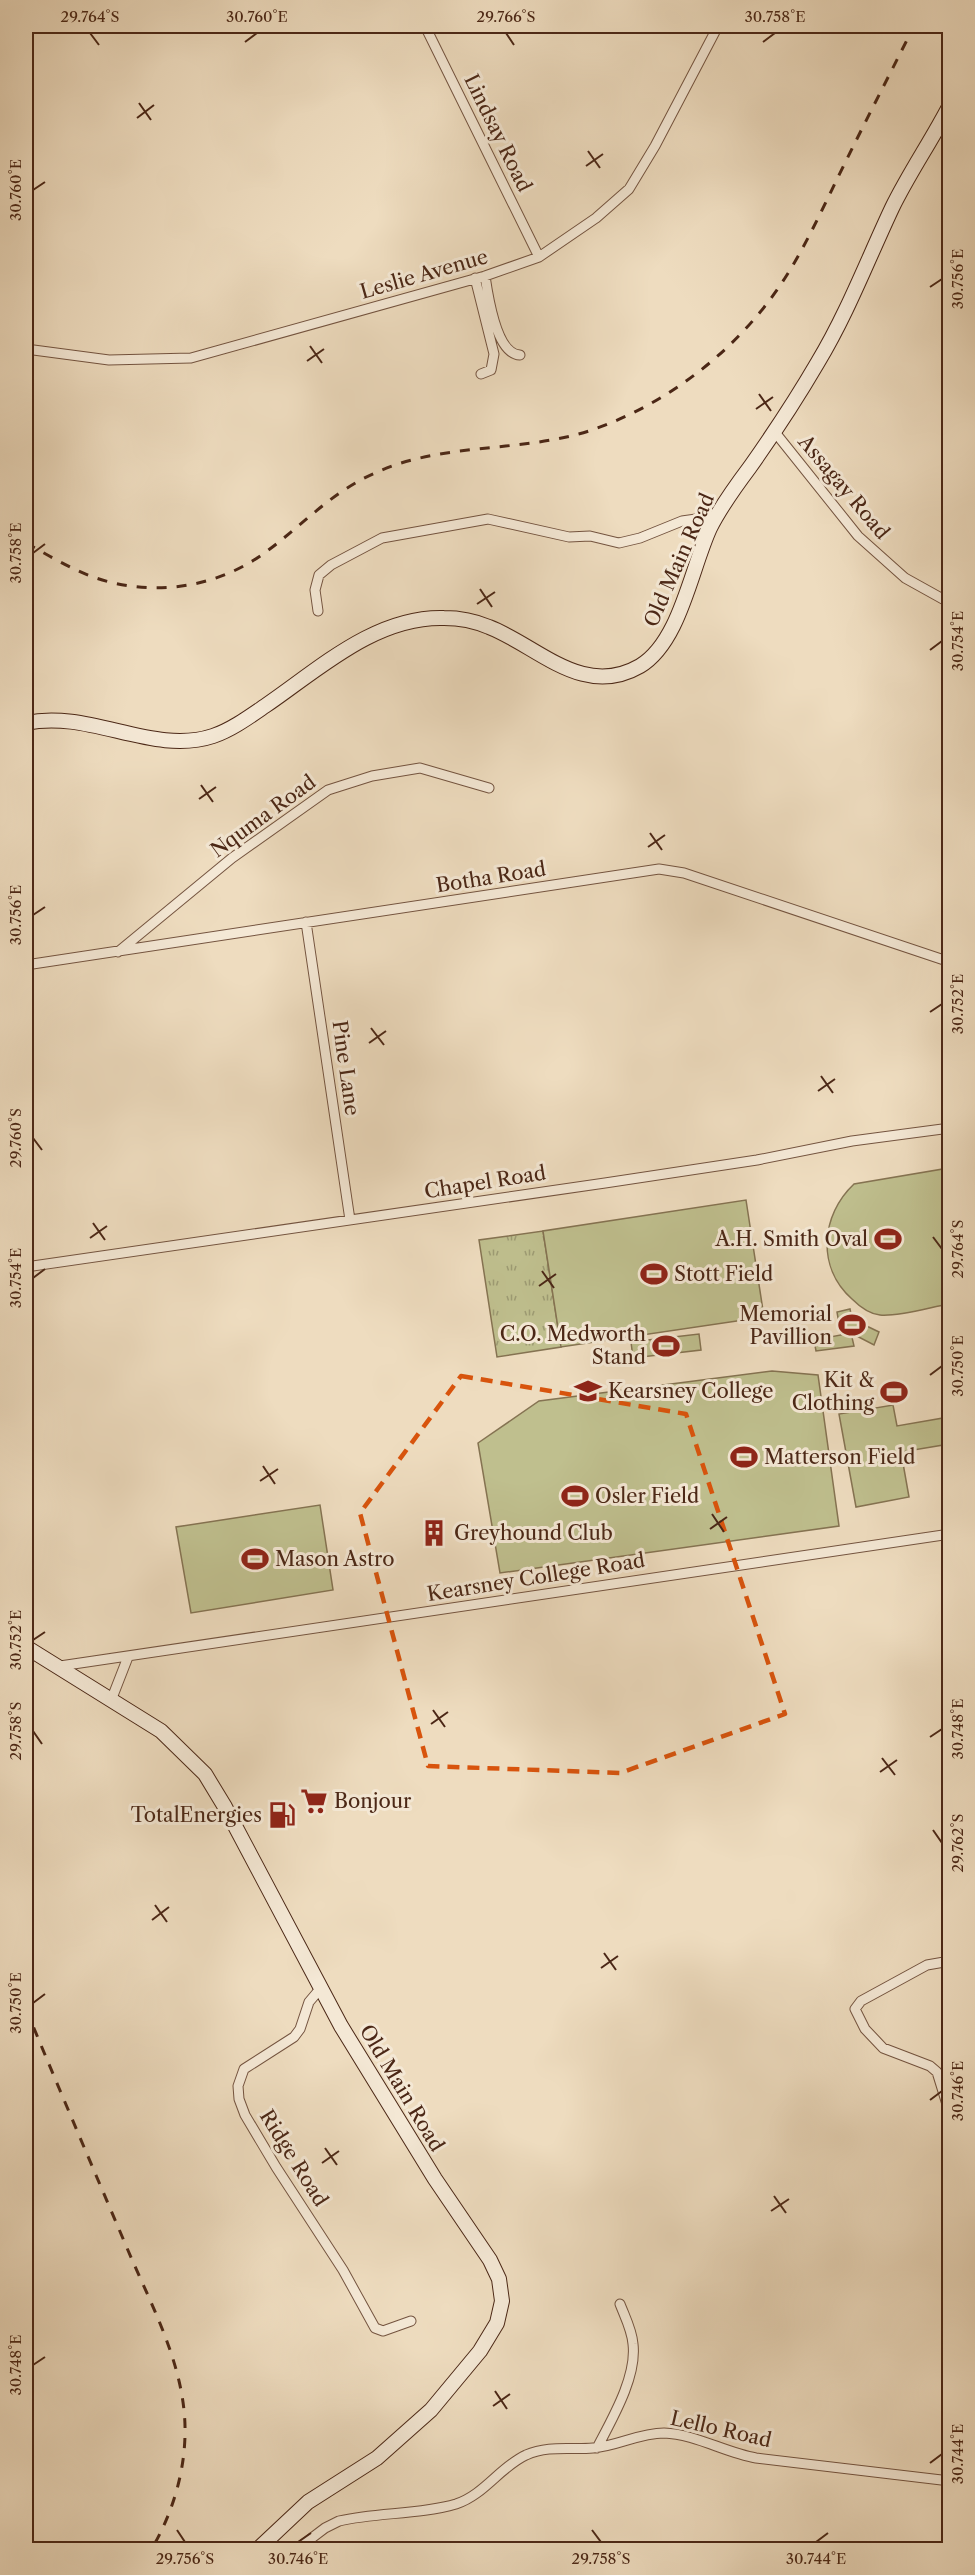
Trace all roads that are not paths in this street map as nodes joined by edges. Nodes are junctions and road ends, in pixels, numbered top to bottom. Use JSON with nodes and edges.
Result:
{"nodes":[{"id":1,"x":425,"y":26,"type":"edge"},
{"id":2,"x":718,"y":26,"type":"edge"},
{"id":3,"x":950,"y":105,"type":"edge"},
{"id":4,"x":539,"y":257,"type":"junction"},
{"id":5,"x":485,"y":276,"type":"junction"},
{"id":6,"x":475,"y":278,"type":"junction"},
{"id":7,"x":26,"y":349,"type":"edge"},
{"id":8,"x":520,"y":355,"type":"dead end"},
{"id":9,"x":481,"y":374,"type":"dead end"},
{"id":10,"x":774,"y":431,"type":"junction"},
{"id":11,"x":717,"y":516,"type":"junction"},
{"id":12,"x":950,"y":603,"type":"edge"},
{"id":13,"x":318,"y":611,"type":"dead end"},
{"id":14,"x":26,"y":723,"type":"edge"},
{"id":15,"x":489,"y":788,"type":"dead end"},
{"id":16,"x":306,"y":922,"type":"junction"},
{"id":17,"x":118,"y":952,"type":"junction"},
{"id":18,"x":950,"y":962,"type":"edge"},
{"id":19,"x":26,"y":965,"type":"edge"},
{"id":20,"x":950,"y":1128,"type":"edge"},
{"id":21,"x":350,"y":1220,"type":"junction"},
{"id":22,"x":26,"y":1267,"type":"edge"},
{"id":23,"x":950,"y":1534,"type":"edge"},
{"id":24,"x":26,"y":1647,"type":"edge"},
{"id":25,"x":128,"y":1656,"type":"junction"},
{"id":26,"x":60,"y":1666,"type":"junction"},
{"id":27,"x":112,"y":1698,"type":"junction"},
{"id":28,"x":950,"y":1961,"type":"edge"},
{"id":29,"x":320,"y":1989,"type":"junction"},
{"id":30,"x":950,"y":2114,"type":"edge"},
{"id":31,"x":620,"y":2304,"type":"dead end"},
{"id":32,"x":411,"y":2321,"type":"dead end"},
{"id":33,"x":597,"y":2448,"type":"junction"},
{"id":34,"x":950,"y":2481,"type":"edge"},
{"id":35,"x":257,"y":2550,"type":"edge"},
{"id":36,"x":296,"y":2550,"type":"edge"}],
"edges":[{"from":1,"to":4,"type":"street","name":"Lindsay Road"},
{"from":2,"to":4,"type":"street","name":"Leslie Avenue"},
{"from":3,"to":10,"type":"main road","name":"Old Main Road"},
{"from":4,"to":5,"type":"street","name":"Leslie Avenue"},
{"from":5,"to":6,"type":"street","name":"Leslie Avenue"},
{"from":5,"to":8,"type":"street"},
{"from":6,"to":7,"type":"street","name":"Leslie Avenue"},
{"from":6,"to":9,"type":"street"},
{"from":10,"to":11,"type":"main road","name":"Old Main Road"},
{"from":10,"to":12,"type":"street","name":"Assagay Road"},
{"from":11,"to":13,"type":"street"},
{"from":11,"to":14,"type":"main road","name":"Old Main Road"},
{"from":15,"to":17,"type":"street","name":"Nquma Road"},
{"from":16,"to":17,"type":"street","name":"Botha Road"},
{"from":16,"to":18,"type":"street","name":"Botha Road"},
{"from":16,"to":21,"type":"street","name":"Pine Lane"},
{"from":17,"to":19,"type":"street","name":"Botha Road"},
{"from":20,"to":21,"type":"street","name":"Chapel Road"},
{"from":21,"to":22,"type":"street","name":"Chapel Road"},
{"from":23,"to":25,"type":"street","name":"Kearsney College Road"},
{"from":24,"to":26,"type":"main road","name":"Old Main Road"},
{"from":25,"to":26,"type":"street","name":"Kearsney College Road"},
{"from":25,"to":27,"type":"street"},
{"from":26,"to":27,"type":"main road","name":"Old Main Road"},
{"from":27,"to":29,"type":"main road","name":"Old Main Road"},
{"from":28,"to":30,"type":"street"},
{"from":29,"to":32,"type":"street","name":"Ridge Road"},
{"from":29,"to":35,"type":"main road","name":"Old Main Road"},
{"from":31,"to":33,"type":"street"},
{"from":33,"to":34,"type":"street","name":"Lello Road"},
{"from":33,"to":36,"type":"street","name":"Lello Road"}]}
